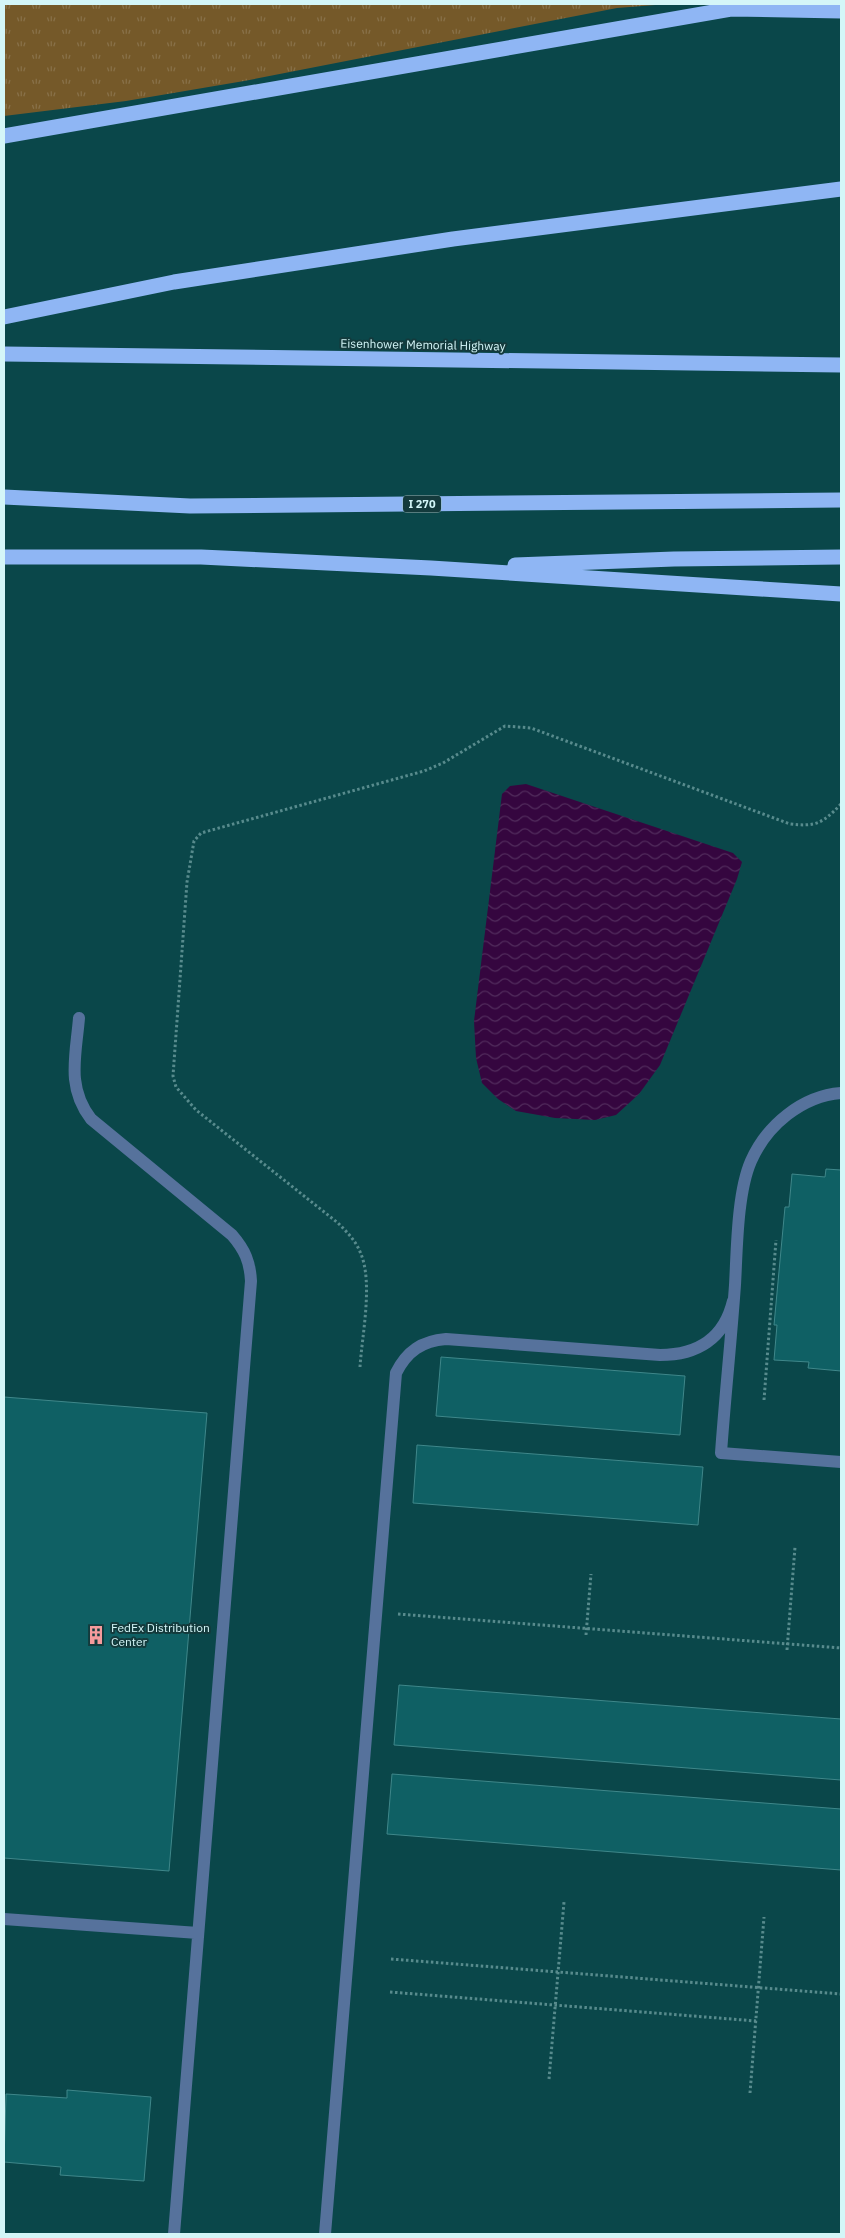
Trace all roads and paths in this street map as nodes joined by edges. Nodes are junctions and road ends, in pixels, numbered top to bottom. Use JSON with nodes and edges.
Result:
{"nodes":[{"id":1,"x":841,"y":11,"type":"edge"},
{"id":2,"x":4,"y":136,"type":"edge"},
{"id":3,"x":841,"y":189,"type":"edge"},
{"id":4,"x":4,"y":317,"type":"edge"},
{"id":5,"x":4,"y":354,"type":"edge"},
{"id":6,"x":841,"y":365,"type":"edge"},
{"id":7,"x":4,"y":497,"type":"edge"},
{"id":8,"x":841,"y":500,"type":"edge"},
{"id":9,"x":4,"y":557,"type":"edge"},
{"id":10,"x":841,"y":557,"type":"edge"},
{"id":11,"x":431,"y":568,"type":"junction"},
{"id":12,"x":841,"y":594,"type":"edge"},
{"id":13,"x":841,"y":804,"type":"edge"},
{"id":14,"x":79,"y":1018,"type":"dead end"},
{"id":15,"x":841,"y":1092,"type":"edge"},
{"id":16,"x":776,"y":1240,"type":"dead end"},
{"id":17,"x":734,"y":1301,"type":"junction"},
{"id":18,"x":360,"y":1367,"type":"dead end"},
{"id":19,"x":764,"y":1400,"type":"dead end"},
{"id":20,"x":841,"y":1462,"type":"edge"},
{"id":21,"x":795,"y":1547,"type":"dead end"},
{"id":22,"x":591,"y":1574,"type":"dead end"},
{"id":23,"x":376,"y":1612,"type":"junction"},
{"id":24,"x":587,"y":1628,"type":"junction"},
{"id":25,"x":586,"y":1635,"type":"dead end"},
{"id":26,"x":787,"y":1644,"type":"junction"},
{"id":27,"x":841,"y":1648,"type":"edge"},
{"id":28,"x":787,"y":1650,"type":"dead end"},
{"id":29,"x":564,"y":1902,"type":"dead end"},
{"id":30,"x":764,"y":1917,"type":"dead end"},
{"id":31,"x":4,"y":1918,"type":"edge"},
{"id":32,"x":198,"y":1933,"type":"junction"},
{"id":33,"x":391,"y":1959,"type":"dead end"},
{"id":34,"x":558,"y":1972,"type":"junction"},
{"id":35,"x":759,"y":1987,"type":"junction"},
{"id":36,"x":390,"y":1992,"type":"dead end"},
{"id":37,"x":841,"y":1994,"type":"edge"},
{"id":38,"x":555,"y":2005,"type":"junction"},
{"id":39,"x":756,"y":2021,"type":"junction"},
{"id":40,"x":550,"y":2080,"type":"dead end"},
{"id":41,"x":750,"y":2093,"type":"dead end"},
{"id":42,"x":174,"y":2234,"type":"edge"},
{"id":43,"x":325,"y":2234,"type":"edge"}],
"edges":[{"from":1,"to":2,"type":"highway"},
{"from":3,"to":4,"type":"highway"},
{"from":5,"to":6,"type":"highway","name":"Eisenhower Memorial Highway"},
{"from":7,"to":8,"type":"highway","number":"I 270"},
{"from":9,"to":11,"type":"highway"},
{"from":10,"to":11,"type":"highway"},
{"from":11,"to":12,"type":"highway"},
{"from":13,"to":18,"type":"path"},
{"from":14,"to":32,"type":"lane"},
{"from":15,"to":17,"type":"lane"},
{"from":16,"to":19,"type":"path"},
{"from":17,"to":20,"type":"lane"},
{"from":17,"to":23,"type":"lane"},
{"from":21,"to":26,"type":"path"},
{"from":22,"to":24,"type":"path"},
{"from":23,"to":24,"type":"path"},
{"from":23,"to":43,"type":"lane"},
{"from":24,"to":25,"type":"path"},
{"from":24,"to":26,"type":"path"},
{"from":26,"to":27,"type":"path"},
{"from":26,"to":28,"type":"path"},
{"from":29,"to":34,"type":"path"},
{"from":30,"to":35,"type":"path"},
{"from":31,"to":32,"type":"lane"},
{"from":32,"to":42,"type":"lane"},
{"from":33,"to":34,"type":"path"},
{"from":34,"to":35,"type":"path"},
{"from":34,"to":38,"type":"path"},
{"from":35,"to":37,"type":"path"},
{"from":35,"to":39,"type":"path"},
{"from":36,"to":38,"type":"path"},
{"from":38,"to":39,"type":"path"},
{"from":38,"to":40,"type":"path"},
{"from":39,"to":41,"type":"path"}]}
